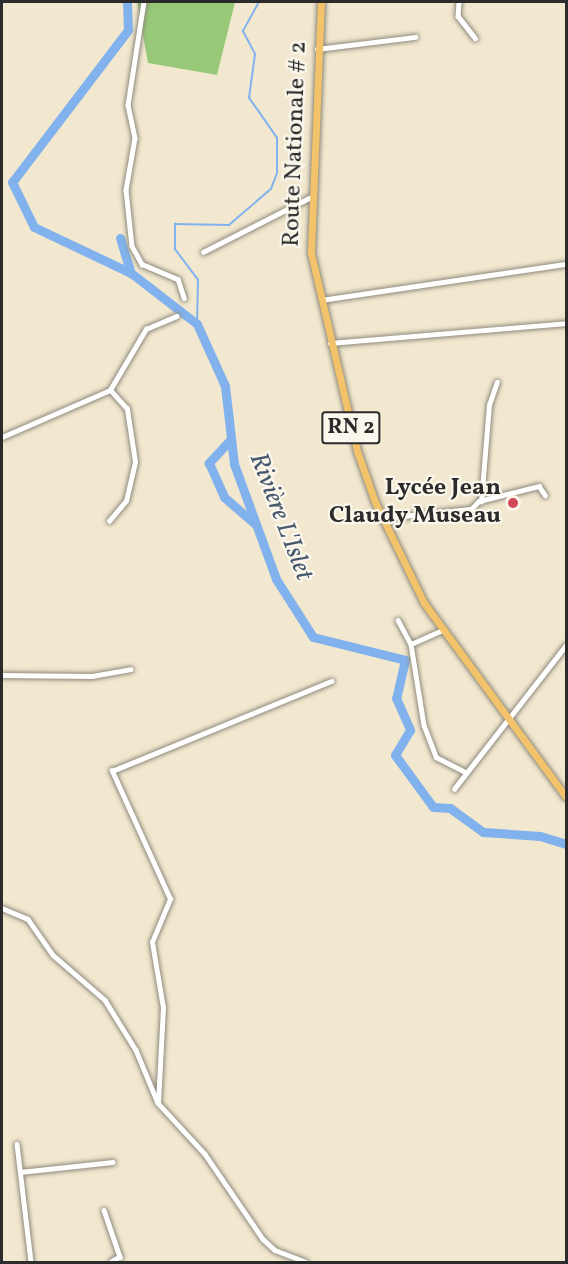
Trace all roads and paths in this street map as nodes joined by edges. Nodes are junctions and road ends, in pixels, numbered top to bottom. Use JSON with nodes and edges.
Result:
{"nodes":[{"id":1,"x":144,"y":2,"type":"edge"},
{"id":2,"x":321,"y":2,"type":"edge"},
{"id":3,"x":459,"y":2,"type":"edge"},
{"id":4,"x":415,"y":37,"type":"dead end"},
{"id":5,"x":475,"y":38,"type":"dead end"},
{"id":6,"x":317,"y":49,"type":"junction"},
{"id":7,"x":309,"y":198,"type":"junction"},
{"id":8,"x":203,"y":252,"type":"dead end"},
{"id":9,"x":567,"y":264,"type":"edge"},
{"id":10,"x":184,"y":298,"type":"dead end"},
{"id":11,"x":321,"y":300,"type":"junction"},
{"id":12,"x":176,"y":316,"type":"dead end"},
{"id":13,"x":567,"y":323,"type":"edge"},
{"id":14,"x":330,"y":343,"type":"junction"},
{"id":15,"x":497,"y":382,"type":"dead end"},
{"id":16,"x":110,"y":390,"type":"junction"},
{"id":17,"x":2,"y":437,"type":"edge"},
{"id":18,"x":545,"y":495,"type":"dead end"},
{"id":19,"x":482,"y":502,"type":"junction"},
{"id":20,"x":383,"y":518,"type":"junction"},
{"id":21,"x":109,"y":521,"type":"dead end"},
{"id":22,"x":398,"y":620,"type":"dead end"},
{"id":23,"x":442,"y":630,"type":"junction"},
{"id":24,"x":411,"y":644,"type":"junction"},
{"id":25,"x":567,"y":645,"type":"edge"},
{"id":26,"x":130,"y":669,"type":"dead end"},
{"id":27,"x":2,"y":675,"type":"edge"},
{"id":28,"x":331,"y":681,"type":"dead end"},
{"id":29,"x":509,"y":723,"type":"junction"},
{"id":30,"x":465,"y":772,"type":"junction"},
{"id":31,"x":454,"y":789,"type":"dead end"},
{"id":32,"x":566,"y":796,"type":"edge"},
{"id":33,"x":2,"y":908,"type":"edge"},
{"id":34,"x":158,"y":1103,"type":"junction"},
{"id":35,"x":17,"y":1144,"type":"dead end"},
{"id":36,"x":112,"y":1162,"type":"dead end"},
{"id":37,"x":21,"y":1172,"type":"junction"},
{"id":38,"x":104,"y":1210,"type":"dead end"},
{"id":39,"x":31,"y":1263,"type":"edge"},
{"id":40,"x":111,"y":1263,"type":"edge"},
{"id":41,"x":306,"y":1263,"type":"edge"}],
"edges":[{"from":1,"to":10,"type":"street"},
{"from":2,"to":6,"type":"main road","name":"Route Nationale # 2","number":"RN 2"},
{"from":3,"to":5,"type":"street"},
{"from":4,"to":6,"type":"street"},
{"from":6,"to":7,"type":"main road","name":"Route Nationale # 2","number":"RN 2"},
{"from":7,"to":8,"type":"street"},
{"from":7,"to":11,"type":"main road","name":"Route Nationale # 2","number":"RN 2"},
{"from":9,"to":11,"type":"street"},
{"from":11,"to":14,"type":"main road","name":"Route Nationale # 2","number":"RN 2"},
{"from":12,"to":16,"type":"street"},
{"from":13,"to":14,"type":"street"},
{"from":14,"to":20,"type":"main road","name":"Route Nationale # 2","number":"RN 2"},
{"from":15,"to":19,"type":"street"},
{"from":16,"to":17,"type":"street"},
{"from":16,"to":21,"type":"street"},
{"from":18,"to":19,"type":"street"},
{"from":19,"to":20,"type":"street"},
{"from":20,"to":23,"type":"main road","name":"Route Nationale # 2","number":"RN 2"},
{"from":22,"to":24,"type":"street"},
{"from":23,"to":24,"type":"street"},
{"from":23,"to":29,"type":"main road","name":"Route Nationale # 2","number":"RN 2"},
{"from":24,"to":30,"type":"street"},
{"from":25,"to":29,"type":"street"},
{"from":26,"to":27,"type":"street"},
{"from":28,"to":34,"type":"street"},
{"from":29,"to":30,"type":"street"},
{"from":29,"to":32,"type":"main road","name":"Route Nationale # 2","number":"RN 2"},
{"from":30,"to":31,"type":"street"},
{"from":33,"to":34,"type":"street"},
{"from":34,"to":41,"type":"street"},
{"from":35,"to":37,"type":"street"},
{"from":36,"to":37,"type":"street"},
{"from":37,"to":39,"type":"street"},
{"from":38,"to":40,"type":"street"}]}
